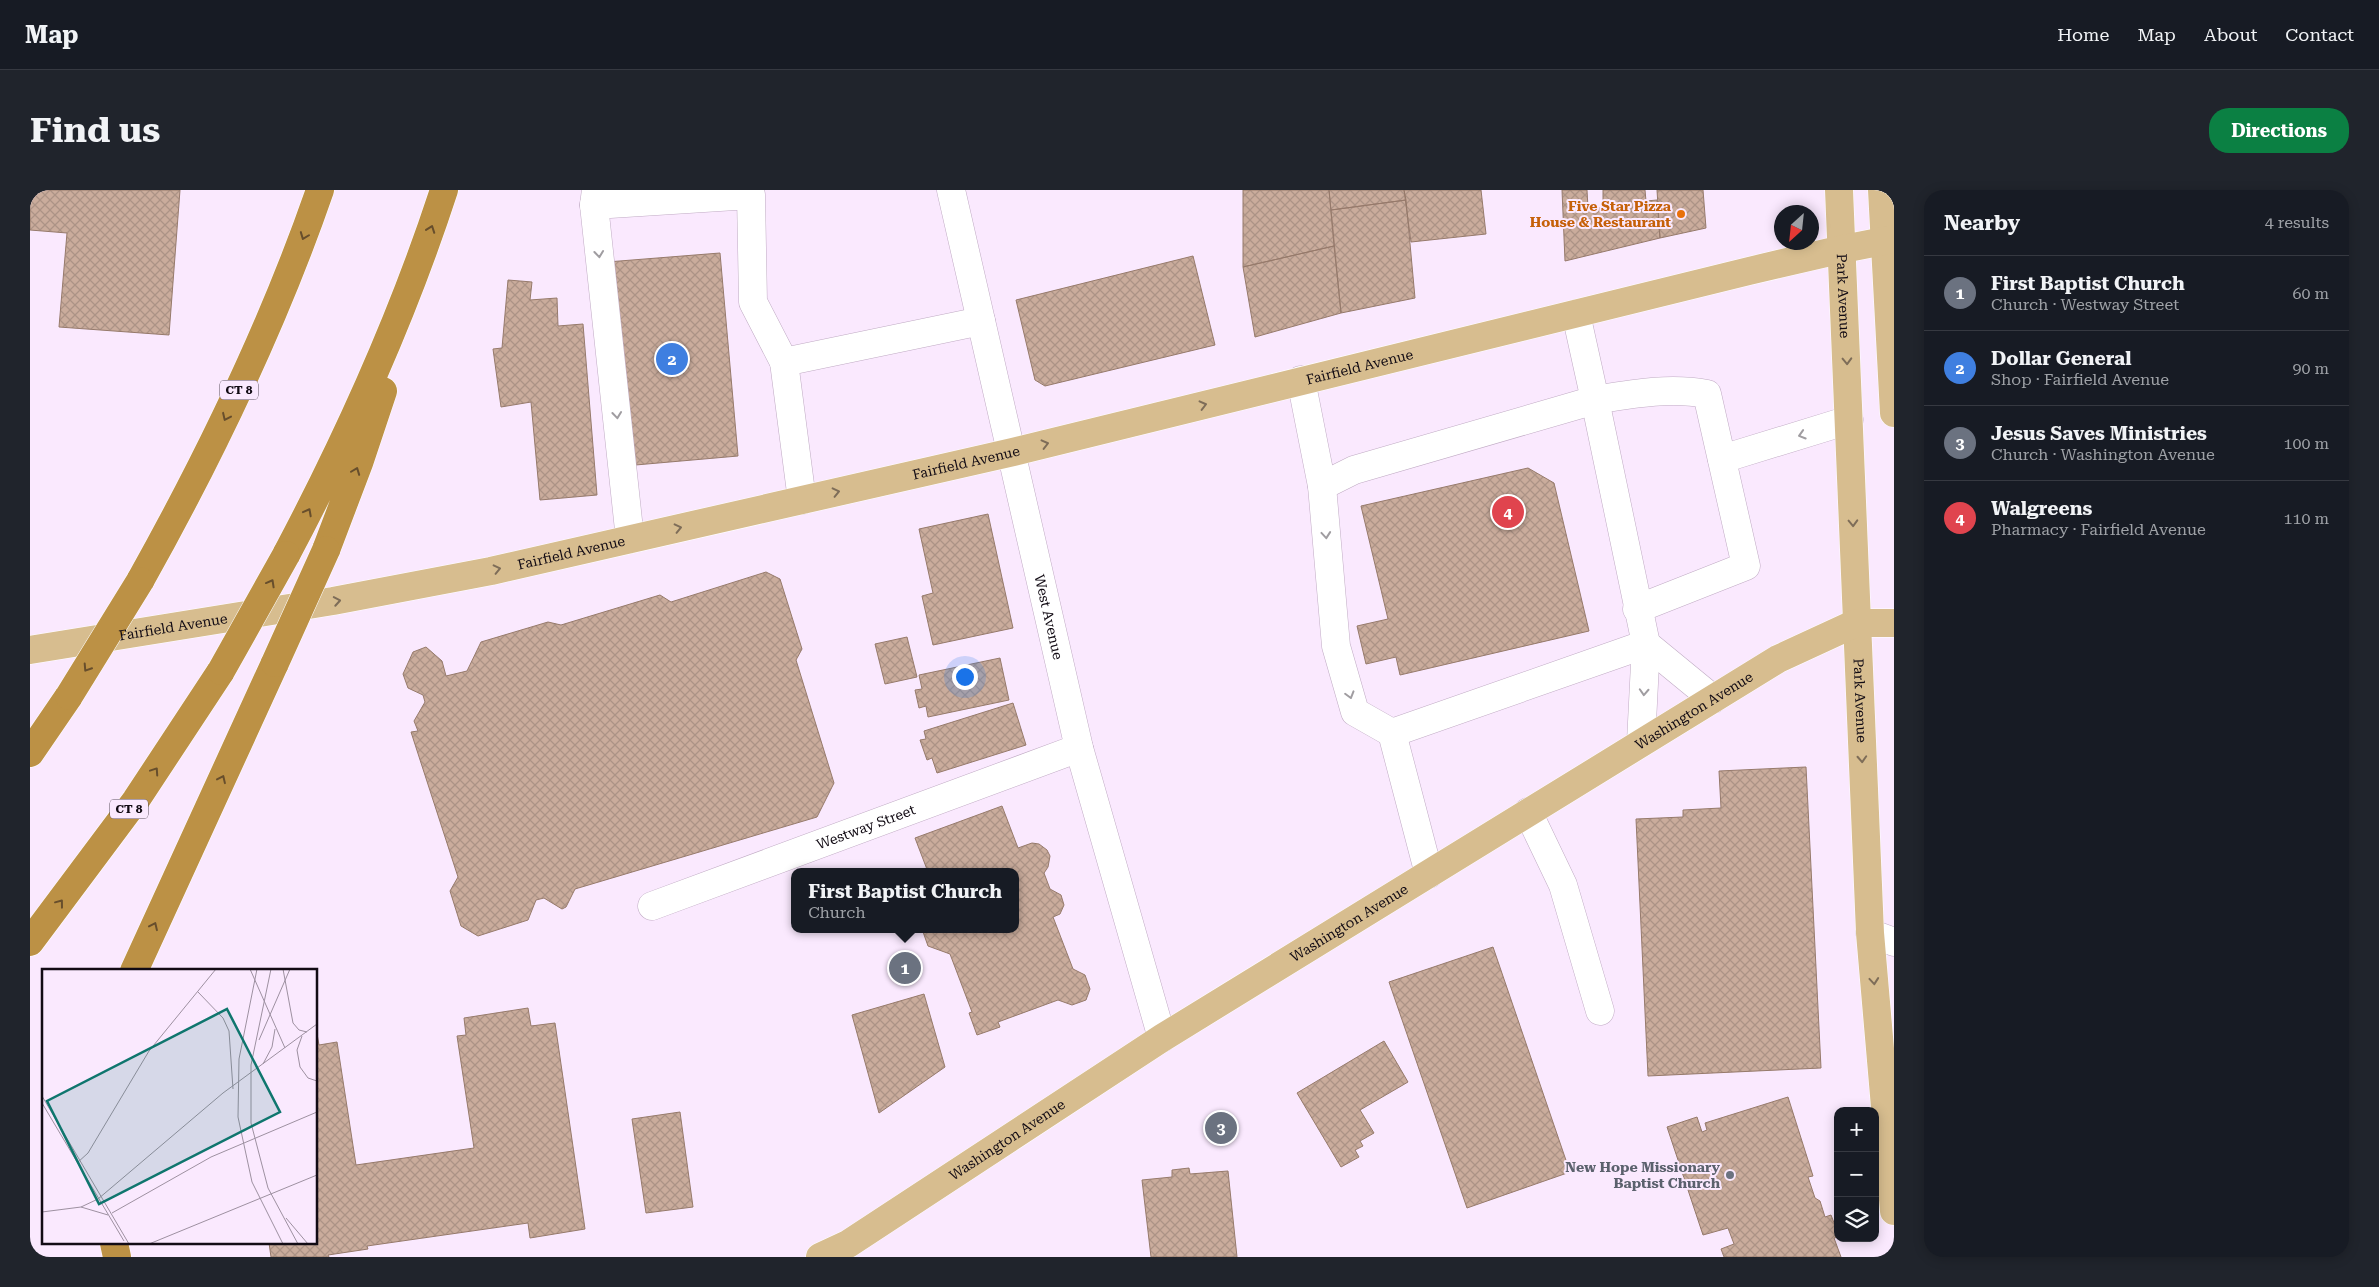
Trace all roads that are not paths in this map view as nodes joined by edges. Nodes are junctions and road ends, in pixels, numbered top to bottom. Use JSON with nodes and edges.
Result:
{"nodes":[{"id":1,"x":320,"y":190,"type":"edge"},
{"id":2,"x":444,"y":190,"type":"edge"},
{"id":3,"x":951,"y":190,"type":"edge"},
{"id":4,"x":1839,"y":190,"type":"edge"},
{"id":5,"x":1882,"y":190,"type":"edge"},
{"id":6,"x":595,"y":198,"type":"edge"},
{"id":7,"x":1890,"y":240,"type":"edge"},
{"id":8,"x":1843,"y":249,"type":"junction"},
{"id":9,"x":416,"y":268,"type":"junction"},
{"id":10,"x":1576,"y":314,"type":"junction"},
{"id":11,"x":981,"y":320,"type":"junction"},
{"id":12,"x":784,"y":362,"type":"junction"},
{"id":13,"x":1301,"y":380,"type":"junction"},
{"id":14,"x":1595,"y":400,"type":"junction"},
{"id":15,"x":1894,"y":412,"type":"edge"},
{"id":16,"x":1849,"y":420,"type":"junction"},
{"id":17,"x":1013,"y":452,"type":"junction"},
{"id":18,"x":1722,"y":459,"type":"junction"},
{"id":19,"x":1322,"y":486,"type":"junction"},
{"id":20,"x":802,"y":500,"type":"junction"},
{"id":21,"x":630,"y":539,"type":"junction"},
{"id":22,"x":1637,"y":609,"type":"junction"},
{"id":23,"x":1856,"y":623,"type":"junction"},
{"id":24,"x":1894,"y":623,"type":"edge"},
{"id":25,"x":1646,"y":644,"type":"junction"},
{"id":26,"x":30,"y":650,"type":"edge"},
{"id":27,"x":70,"y":696,"type":"junction"},
{"id":28,"x":1713,"y":699,"type":"junction"},
{"id":29,"x":1392,"y":734,"type":"junction"},
{"id":30,"x":30,"y":736,"type":"edge"},
{"id":31,"x":1641,"y":742,"type":"junction"},
{"id":32,"x":1079,"y":748,"type":"junction"},
{"id":33,"x":30,"y":753,"type":"edge"},
{"id":34,"x":1528,"y":812,"type":"junction"},
{"id":35,"x":1429,"y":874,"type":"junction"},
{"id":36,"x":652,"y":906,"type":"dead end"},
{"id":37,"x":1882,"y":937,"type":"edge"},
{"id":38,"x":30,"y":942,"type":"edge"},
{"id":39,"x":135,"y":969,"type":"edge"},
{"id":40,"x":1600,"y":1011,"type":"dead end"},
{"id":41,"x":1162,"y":1038,"type":"junction"},
{"id":42,"x":1894,"y":1211,"type":"edge"},
{"id":43,"x":114,"y":1244,"type":"edge"},
{"id":44,"x":851,"y":1250,"type":"edge"},
{"id":45,"x":117,"y":1257,"type":"edge"},
{"id":46,"x":820,"y":1257,"type":"edge"}],
"edges":[{"from":1,"to":27,"type":"highway","number":"CT 8","one_way":true,"bridge":true},
{"from":9,"to":2,"type":"highway","number":"CT 8","one_way":true},
{"from":3,"to":11,"type":"street","name":"West Avenue"},
{"from":4,"to":8,"type":"main road","name":"Park Avenue"},
{"from":5,"to":7,"type":"main road"},
{"from":6,"to":12,"type":"street"},
{"from":6,"to":21,"type":"street","one_way":true},
{"from":7,"to":8,"type":"main road","name":"Fairfield Avenue"},
{"from":7,"to":15,"type":"main road"},
{"from":8,"to":10,"type":"main road","name":"Fairfield Avenue"},
{"from":8,"to":16,"type":"main road","name":"Park Avenue","one_way":true},
{"from":38,"to":9,"type":"highway","number":"CT 8","one_way":true,"bridge":true},
{"from":39,"to":9,"type":"highway","one_way":true,"bridge":true},
{"from":10,"to":13,"type":"main road","name":"Fairfield Avenue"},
{"from":10,"to":14,"type":"street"},
{"from":11,"to":12,"type":"street"},
{"from":11,"to":17,"type":"street","name":"West Avenue"},
{"from":12,"to":20,"type":"street"},
{"from":17,"to":13,"type":"main road","name":"Fairfield Avenue","one_way":true},
{"from":13,"to":19,"type":"street"},
{"from":14,"to":18,"type":"street"},
{"from":14,"to":19,"type":"street"},
{"from":14,"to":22,"type":"street"},
{"from":16,"to":18,"type":"street","one_way":true},
{"from":16,"to":23,"type":"main road","name":"Park Avenue","one_way":true},
{"from":20,"to":17,"type":"main road","name":"Fairfield Avenue","one_way":true},
{"from":17,"to":32,"type":"street","name":"West Avenue"},
{"from":18,"to":22,"type":"street"},
{"from":19,"to":29,"type":"street","one_way":true},
{"from":21,"to":20,"type":"main road","name":"Fairfield Avenue","one_way":true},
{"from":26,"to":21,"type":"main road","name":"Fairfield Avenue","one_way":true},
{"from":22,"to":25,"type":"street"},
{"from":23,"to":24,"type":"main road","name":"Washington Avenue"},
{"from":23,"to":28,"type":"main road","name":"Washington Avenue"},
{"from":23,"to":37,"type":"main road","name":"Park Avenue","one_way":true},
{"from":25,"to":28,"type":"street"},
{"from":25,"to":29,"type":"street"},
{"from":25,"to":31,"type":"street","one_way":true},
{"from":27,"to":30,"type":"highway"},
{"from":27,"to":33,"type":"highway","number":"CT 8"},
{"from":28,"to":31,"type":"main road","name":"Washington Avenue"},
{"from":29,"to":35,"type":"street"},
{"from":31,"to":34,"type":"main road","name":"Washington Avenue"},
{"from":32,"to":36,"type":"street","name":"Westway Street"},
{"from":32,"to":41,"type":"street","name":"West Avenue"},
{"from":34,"to":35,"type":"main road","name":"Washington Avenue"},
{"from":34,"to":40,"type":"street"},
{"from":35,"to":41,"type":"main road","name":"Washington Avenue"},
{"from":37,"to":42,"type":"main road","name":"Park Avenue","one_way":true},
{"from":41,"to":44,"type":"main road","name":"Washington Avenue"},
{"from":43,"to":45,"type":"highway"},
{"from":44,"to":46,"type":"main road","name":"Washington Avenue"}]}
